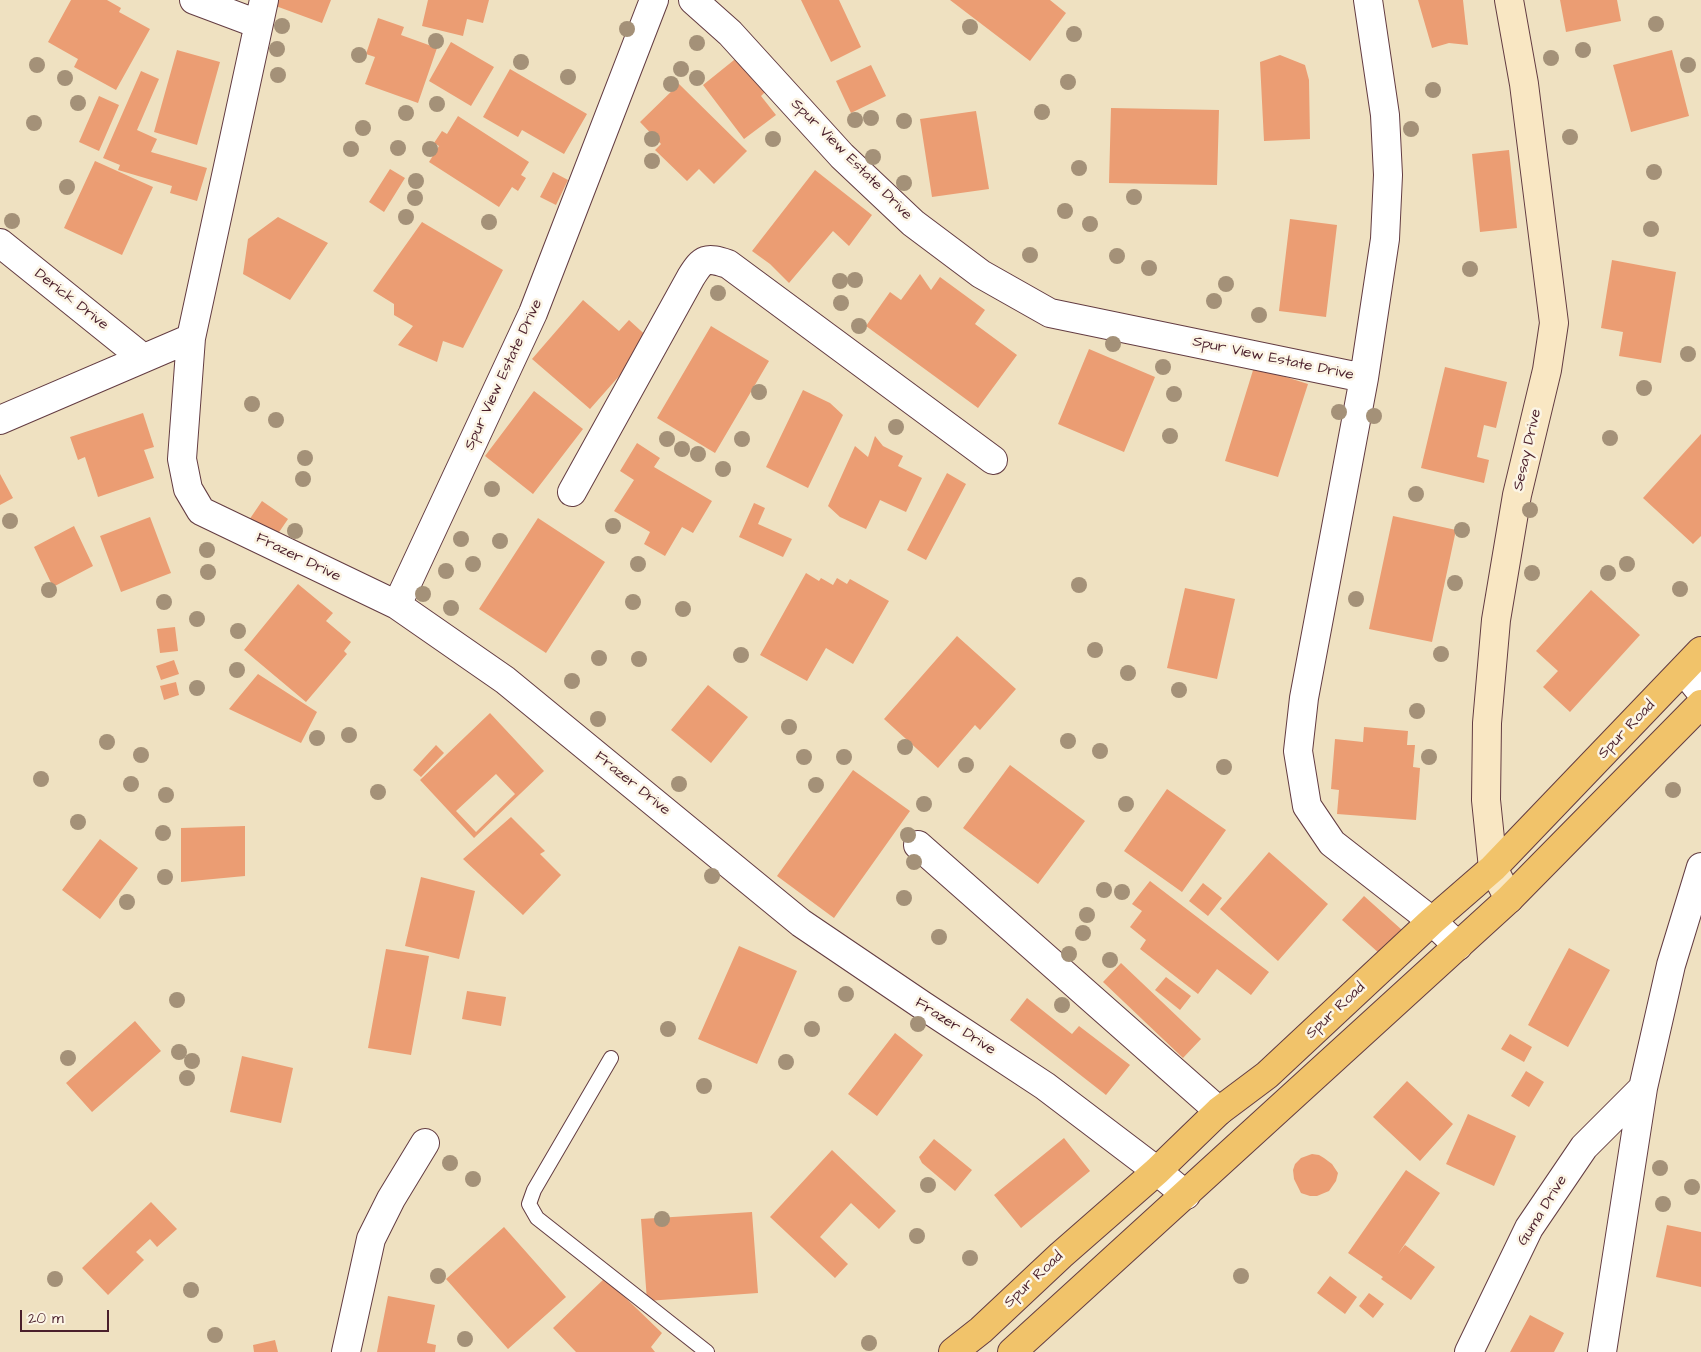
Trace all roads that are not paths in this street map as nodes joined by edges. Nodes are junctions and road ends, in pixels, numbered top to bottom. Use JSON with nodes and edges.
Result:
{"nodes":[{"id":1,"x":194,"y":0,"type":"edge"},
{"id":2,"x":654,"y":0,"type":"edge"},
{"id":3,"x":694,"y":0,"type":"edge"},
{"id":4,"x":1368,"y":0,"type":"edge"},
{"id":5,"x":1509,"y":0,"type":"edge"},
{"id":6,"x":261,"y":12,"type":"edge"},
{"id":7,"x":0,"y":243,"type":"edge"},
{"id":8,"x":191,"y":338,"type":"junction"},
{"id":9,"x":142,"y":358,"type":"junction"},
{"id":10,"x":1364,"y":378,"type":"junction"},
{"id":11,"x":0,"y":420,"type":"edge"},
{"id":12,"x":993,"y":460,"type":"dead end"},
{"id":13,"x":572,"y":492,"type":"dead end"},
{"id":14,"x":397,"y":605,"type":"junction"},
{"id":15,"x":1692,"y":661,"type":"edge"},
{"id":16,"x":1701,"y":692,"type":"edge"},
{"id":17,"x":1701,"y":704,"type":"edge"},
{"id":18,"x":918,"y":845,"type":"dead end"},
{"id":19,"x":1701,"y":867,"type":"edge"},
{"id":20,"x":1493,"y":868,"type":"junction"},
{"id":21,"x":1509,"y":899,"type":"junction"},
{"id":22,"x":1432,"y":921,"type":"junction"},
{"id":23,"x":1458,"y":946,"type":"junction"},
{"id":24,"x":611,"y":1058,"type":"dead end"},
{"id":25,"x":1267,"y":1075,"type":"junction"},
{"id":26,"x":1643,"y":1088,"type":"junction"},
{"id":27,"x":1289,"y":1098,"type":"junction"},
{"id":28,"x":1219,"y":1111,"type":"junction"},
{"id":29,"x":425,"y":1143,"type":"dead end"},
{"id":30,"x":1157,"y":1171,"type":"junction"},
{"id":31,"x":1186,"y":1195,"type":"junction"},
{"id":32,"x":981,"y":1330,"type":"junction"},
{"id":33,"x":346,"y":1352,"type":"edge"},
{"id":34,"x":707,"y":1352,"type":"edge"},
{"id":35,"x":954,"y":1352,"type":"edge"},
{"id":36,"x":999,"y":1352,"type":"edge"},
{"id":37,"x":1012,"y":1352,"type":"edge"},
{"id":38,"x":1470,"y":1352,"type":"edge"},
{"id":39,"x":1602,"y":1352,"type":"edge"}],
"edges":[{"from":1,"to":6,"type":"street"},
{"from":2,"to":14,"type":"street","name":"Spur View Estate Drive"},
{"from":3,"to":10,"type":"street","name":"Spur View Estate Drive"},
{"from":4,"to":10,"type":"street"},
{"from":5,"to":20,"type":"street","name":"Sesay Drive"},
{"from":6,"to":8,"type":"street","name":"Frazer Drive"},
{"from":7,"to":9,"type":"street","name":"Derick Drive"},
{"from":8,"to":9,"type":"street"},
{"from":8,"to":14,"type":"street","name":"Frazer Drive"},
{"from":9,"to":11,"type":"street"},
{"from":10,"to":22,"type":"street","name":"Spur View Estate Drive"},
{"from":12,"to":13,"type":"street"},
{"from":14,"to":30,"type":"street","name":"Frazer Drive"},
{"from":15,"to":16,"type":"street"},
{"from":15,"to":20,"type":"main road","name":"Spur Road"},
{"from":17,"to":21,"type":"main road"},
{"from":18,"to":28,"type":"street"},
{"from":19,"to":26,"type":"street"},
{"from":20,"to":21,"type":"street","name":"Sesay Drive"},
{"from":20,"to":22,"type":"main road","name":"Spur Road"},
{"from":21,"to":23,"type":"main road"},
{"from":22,"to":23,"type":"street","name":"Spur View Estate Drive"},
{"from":22,"to":25,"type":"main road","name":"Spur Road"},
{"from":23,"to":27,"type":"main road"},
{"from":24,"to":34,"type":"lane"},
{"from":25,"to":27,"type":"main road"},
{"from":25,"to":28,"type":"main road","name":"Spur Road"},
{"from":26,"to":38,"type":"street","name":"Guma Drive"},
{"from":26,"to":39,"type":"street"},
{"from":27,"to":31,"type":"main road"},
{"from":28,"to":30,"type":"main road","name":"Spur Road"},
{"from":29,"to":33,"type":"street"},
{"from":30,"to":31,"type":"street","name":"Frazer Drive"},
{"from":30,"to":32,"type":"main road","name":"Spur Road"},
{"from":31,"to":37,"type":"main road"},
{"from":32,"to":35,"type":"main road","name":"Spur Road"},
{"from":32,"to":36,"type":"main road"}]}
